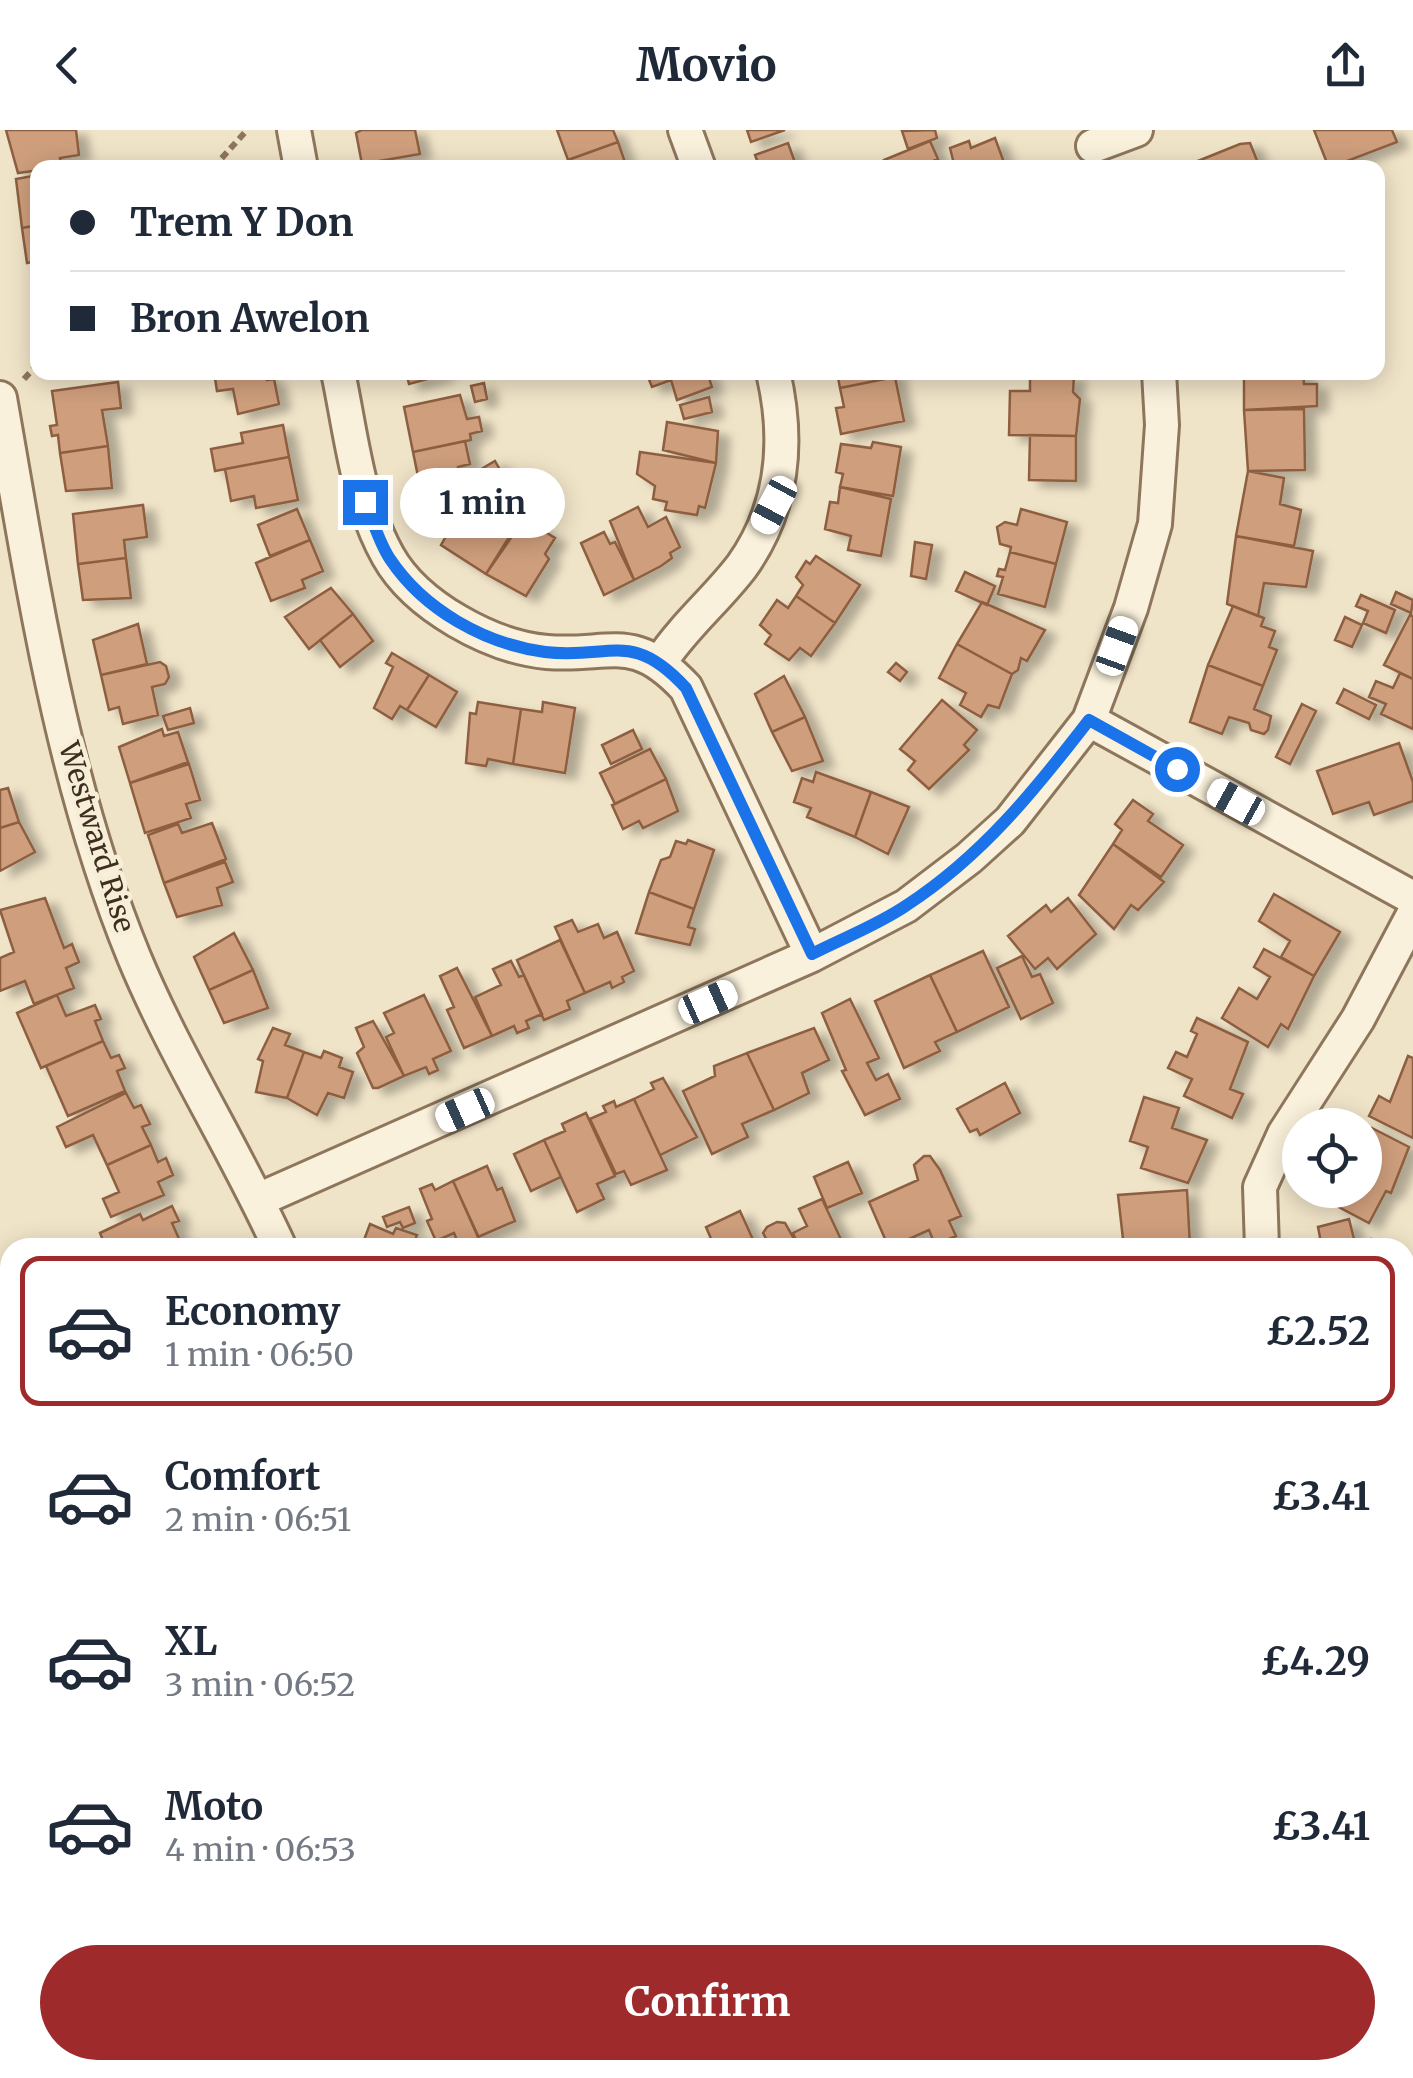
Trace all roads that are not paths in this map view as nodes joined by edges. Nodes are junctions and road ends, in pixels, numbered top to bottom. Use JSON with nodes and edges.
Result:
{"nodes":[{"id":1,"x":294,"y":130,"type":"edge"},
{"id":2,"x":686,"y":130,"type":"edge"},
{"id":3,"x":1136,"y":130,"type":"edge"},
{"id":4,"x":1093,"y":148,"type":"edge"},
{"id":5,"x":300,"y":160,"type":"edge"},
{"id":6,"x":696,"y":160,"type":"edge"},
{"id":7,"x":340,"y":380,"type":"edge"},
{"id":8,"x":774,"y":380,"type":"edge"},
{"id":9,"x":1159,"y":380,"type":"edge"},
{"id":10,"x":0,"y":398,"type":"edge"},
{"id":11,"x":661,"y":660,"type":"junction"},
{"id":12,"x":1089,"y":720,"type":"junction"},
{"id":13,"x":1413,"y":898,"type":"edge"},
{"id":14,"x":1413,"y":915,"type":"edge"},
{"id":15,"x":812,"y":954,"type":"junction"},
{"id":16,"x":258,"y":1200,"type":"junction"},
{"id":17,"x":275,"y":1238,"type":"edge"},
{"id":18,"x":1262,"y":1238,"type":"edge"}],
"edges":[{"from":1,"to":5,"type":"street"},
{"from":2,"to":6,"type":"street"},
{"from":3,"to":4,"type":"street"},
{"from":7,"to":11,"type":"street"},
{"from":8,"to":11,"type":"street"},
{"from":9,"to":12,"type":"street"},
{"from":10,"to":16,"type":"street","name":"Westward Rise"},
{"from":11,"to":15,"type":"street"},
{"from":12,"to":13,"type":"street"},
{"from":12,"to":15,"type":"street"},
{"from":14,"to":18,"type":"street"},
{"from":15,"to":16,"type":"street"},
{"from":16,"to":17,"type":"street","name":"Westward Rise"}]}
